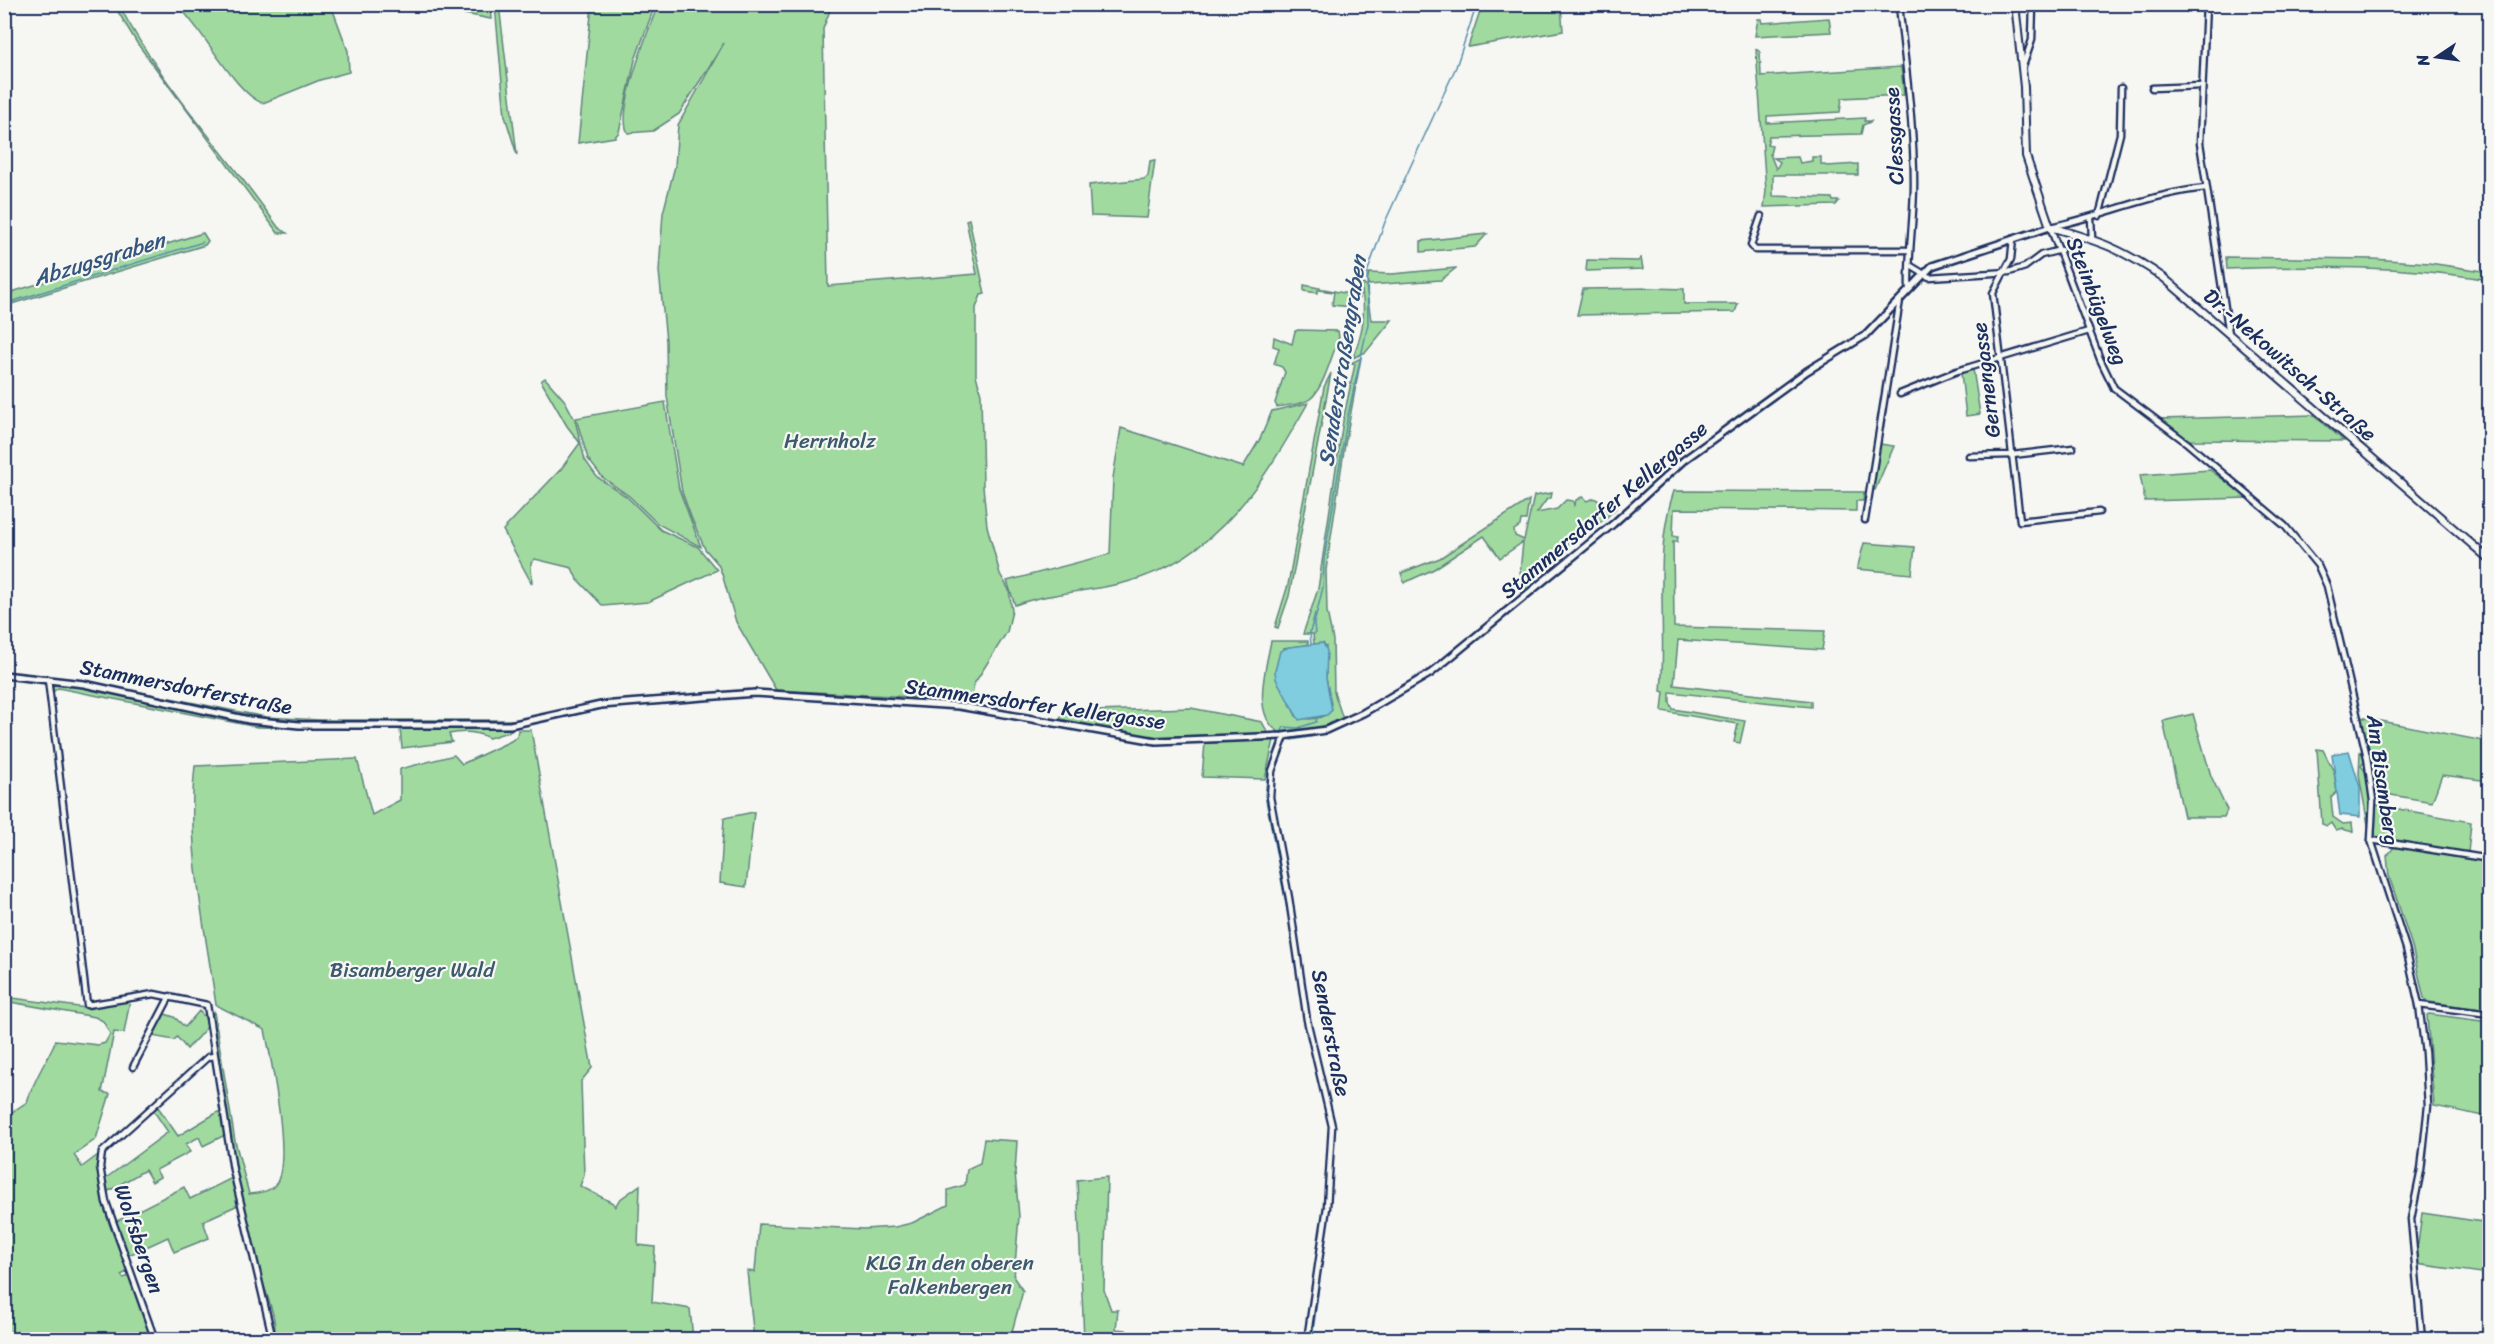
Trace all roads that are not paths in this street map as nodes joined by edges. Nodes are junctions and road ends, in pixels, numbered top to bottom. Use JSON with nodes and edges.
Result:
{"nodes":[{"id":1,"x":1899,"y":4,"type":"edge"},
{"id":2,"x":2015,"y":4,"type":"edge"},
{"id":3,"x":2033,"y":4,"type":"edge"},
{"id":4,"x":2205,"y":4,"type":"edge"},
{"id":5,"x":2022,"y":72,"type":"junction"},
{"id":6,"x":2202,"y":86,"type":"junction"},
{"id":7,"x":2121,"y":88,"type":"dead end"},
{"id":8,"x":2152,"y":88,"type":"dead end"},
{"id":9,"x":2206,"y":188,"type":"junction"},
{"id":10,"x":1761,"y":216,"type":"dead end"},
{"id":11,"x":2099,"y":216,"type":"junction"},
{"id":12,"x":2091,"y":218,"type":"junction"},
{"id":13,"x":2050,"y":227,"type":"junction"},
{"id":14,"x":2092,"y":238,"type":"junction"},
{"id":15,"x":2013,"y":239,"type":"junction"},
{"id":16,"x":1908,"y":250,"type":"junction"},
{"id":17,"x":2061,"y":250,"type":"junction"},
{"id":18,"x":1911,"y":266,"type":"junction"},
{"id":19,"x":2004,"y":272,"type":"junction"},
{"id":20,"x":1924,"y":273,"type":"junction"},
{"id":21,"x":1909,"y":288,"type":"junction"},
{"id":22,"x":1900,"y":299,"type":"junction"},
{"id":23,"x":2089,"y":331,"type":"junction"},
{"id":24,"x":2229,"y":334,"type":"junction"},
{"id":25,"x":2000,"y":359,"type":"junction"},
{"id":26,"x":2114,"y":388,"type":"joint"},
{"id":27,"x":1900,"y":394,"type":"dead end"},
{"id":28,"x":2073,"y":448,"type":"dead end"},
{"id":29,"x":2012,"y":455,"type":"junction"},
{"id":30,"x":1969,"y":456,"type":"dead end"},
{"id":31,"x":2099,"y":512,"type":"dead end"},
{"id":32,"x":1865,"y":520,"type":"dead end"},
{"id":33,"x":2490,"y":560,"type":"edge"},
{"id":34,"x":4,"y":675,"type":"edge"},
{"id":35,"x":48,"y":679,"type":"junction"},
{"id":36,"x":541,"y":719,"type":"joint"},
{"id":37,"x":1284,"y":736,"type":"junction"},
{"id":38,"x":2372,"y":840,"type":"junction"},
{"id":39,"x":2490,"y":859,"type":"edge"},
{"id":40,"x":170,"y":996,"type":"junction"},
{"id":41,"x":2419,"y":1005,"type":"junction"},
{"id":42,"x":2490,"y":1014,"type":"edge"},
{"id":43,"x":214,"y":1056,"type":"junction"},
{"id":44,"x":133,"y":1067,"type":"dead end"},
{"id":45,"x":155,"y":1340,"type":"edge"},
{"id":46,"x":273,"y":1340,"type":"edge"},
{"id":47,"x":1306,"y":1340,"type":"edge"},
{"id":48,"x":2421,"y":1340,"type":"edge"}],
"edges":[{"from":1,"to":16,"type":"street","name":"Clessgasse"},
{"from":2,"to":5,"type":"main road"},
{"from":3,"to":5,"type":"street"},
{"from":4,"to":6,"type":"street"},
{"from":5,"to":13,"type":"main road"},
{"from":6,"to":8,"type":"street"},
{"from":6,"to":9,"type":"street"},
{"from":7,"to":11,"type":"street"},
{"from":9,"to":11,"type":"street"},
{"from":9,"to":24,"type":"street"},
{"from":10,"to":16,"type":"street"},
{"from":11,"to":12,"type":"street"},
{"from":12,"to":13,"type":"street"},
{"from":12,"to":14,"type":"street"},
{"from":13,"to":14,"type":"main road","name":"Dr.-Nekowitsch-Straße"},
{"from":13,"to":15,"type":"street","name":"Stammersdorfer Kellergasse"},
{"from":13,"to":17,"type":"street","name":"Steinbügelweg"},
{"from":14,"to":24,"type":"main road","name":"Dr.-Nekowitsch-Straße"},
{"from":15,"to":19,"type":"street","name":"Gernengasse"},
{"from":15,"to":20,"type":"street","name":"Stammersdorfer Kellergasse"},
{"from":16,"to":18,"type":"street","name":"Clessgasse"},
{"from":17,"to":19,"type":"street"},
{"from":17,"to":23,"type":"street","name":"Steinbügelweg"},
{"from":18,"to":20,"type":"street"},
{"from":18,"to":21,"type":"street","name":"Clessgasse"},
{"from":19,"to":20,"type":"street"},
{"from":19,"to":25,"type":"street","name":"Gernengasse"},
{"from":20,"to":21,"type":"street","name":"Stammersdorfer Kellergasse"},
{"from":21,"to":22,"type":"street","name":"Stammersdorfer Kellergasse"},
{"from":22,"to":32,"type":"street"},
{"from":22,"to":37,"type":"street","name":"Stammersdorfer Kellergasse"},
{"from":23,"to":25,"type":"street"},
{"from":23,"to":26,"type":"street","name":"Steinbügelweg"},
{"from":24,"to":33,"type":"main road","name":"Dr.-Nekowitsch-Straße"},
{"from":25,"to":27,"type":"street"},
{"from":25,"to":29,"type":"street","name":"Gernengasse"},
{"from":26,"to":38,"type":"street","name":"Am Bisamberg"},
{"from":28,"to":29,"type":"street"},
{"from":29,"to":30,"type":"street"},
{"from":29,"to":31,"type":"street","name":"Gernengasse"},
{"from":34,"to":35,"type":"street","name":"Stammersdorferstraße"},
{"from":35,"to":36,"type":"street","name":"Stammersdorferstraße"},
{"from":35,"to":40,"type":"street"},
{"from":36,"to":37,"type":"street","name":"Stammersdorfer Kellergasse"},
{"from":37,"to":47,"type":"street","name":"Senderstraße"},
{"from":38,"to":39,"type":"street"},
{"from":38,"to":41,"type":"street","name":"Am Bisamberg"},
{"from":40,"to":43,"type":"street"},
{"from":40,"to":44,"type":"street"},
{"from":41,"to":42,"type":"street"},
{"from":41,"to":48,"type":"street","name":"Am Bisamberg"},
{"from":43,"to":45,"type":"street","name":"Wolfsbergen"},
{"from":43,"to":46,"type":"street"}]}
